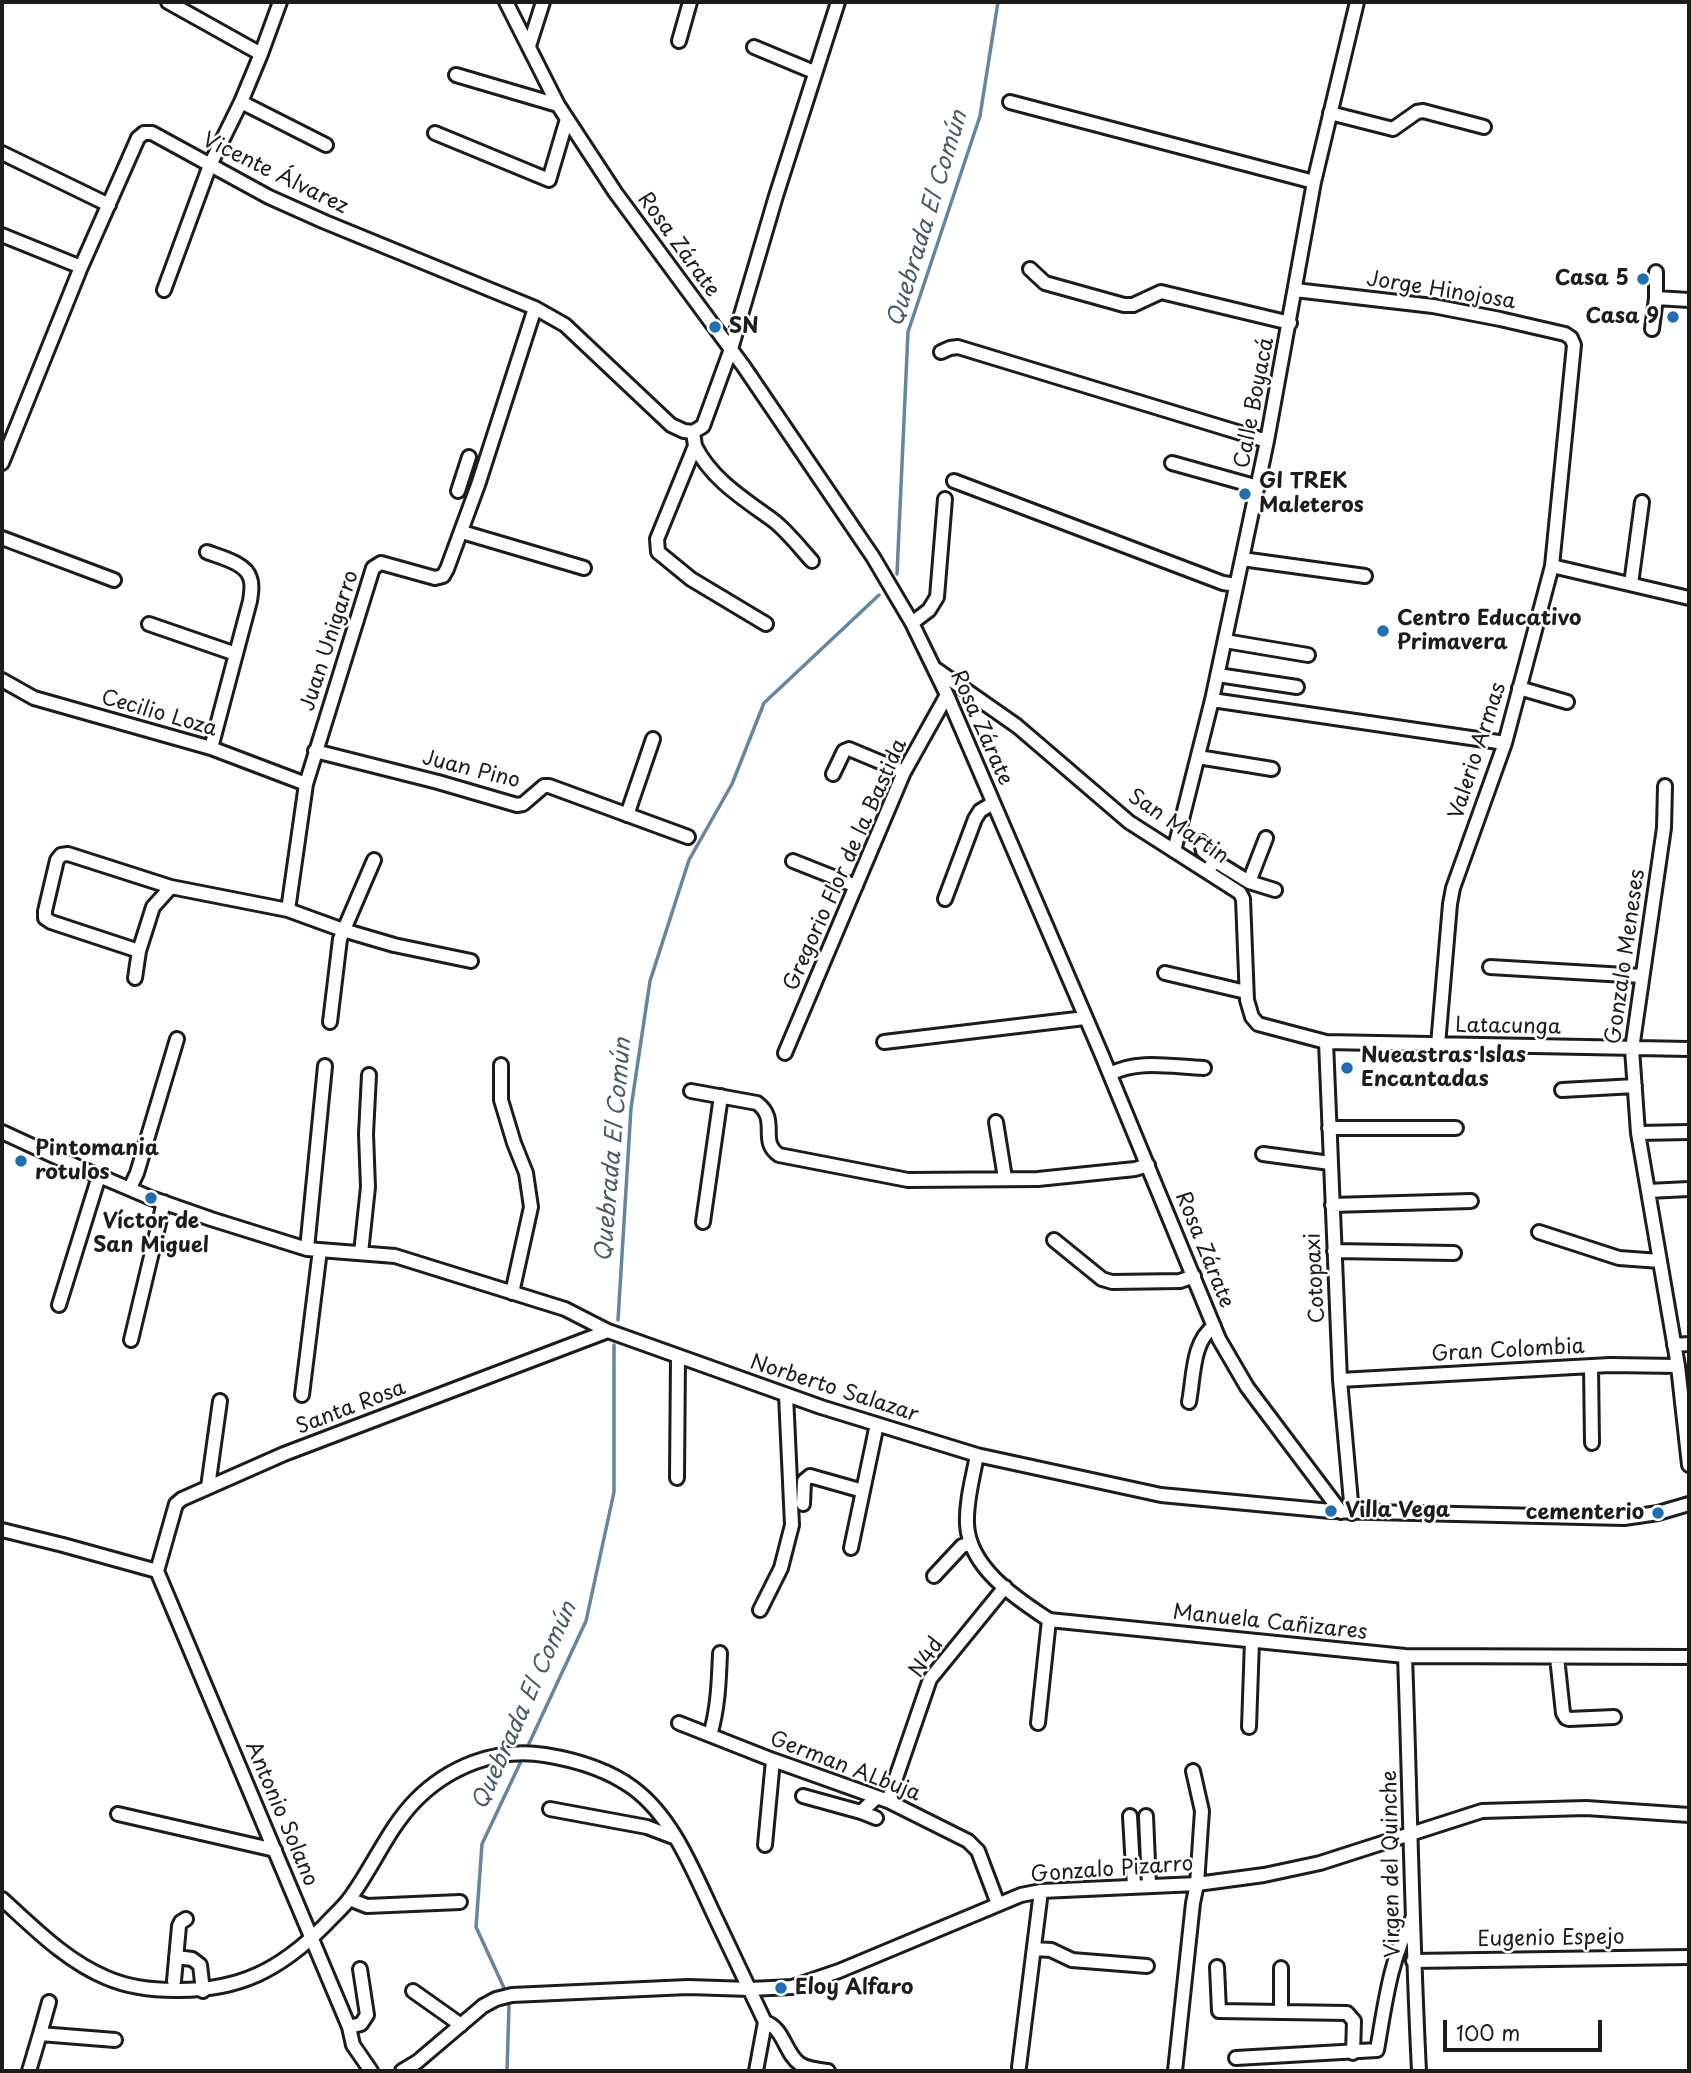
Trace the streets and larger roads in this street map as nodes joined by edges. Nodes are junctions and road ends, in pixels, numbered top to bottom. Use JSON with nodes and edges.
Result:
{"nodes":[{"id":1,"x":168,"y":2,"type":"edge"},
{"id":2,"x":280,"y":2,"type":"edge"},
{"id":3,"x":506,"y":2,"type":"edge"},
{"id":4,"x":543,"y":2,"type":"edge"},
{"id":5,"x":690,"y":2,"type":"edge"},
{"id":6,"x":838,"y":2,"type":"edge"},
{"id":7,"x":1357,"y":2,"type":"edge"},
{"id":8,"x":679,"y":41,"type":"dead end"},
{"id":9,"x":529,"y":46,"type":"junction"},
{"id":10,"x":754,"y":47,"type":"dead end"},
{"id":11,"x":261,"y":54,"type":"junction"},
{"id":12,"x":814,"y":72,"type":"junction"},
{"id":13,"x":456,"y":75,"type":"dead end"},
{"id":14,"x":241,"y":102,"type":"junction"},
{"id":15,"x":1010,"y":102,"type":"dead end"},
{"id":16,"x":558,"y":105,"type":"junction"},
{"id":17,"x":1330,"y":113,"type":"junction"},
{"id":18,"x":567,"y":119,"type":"junction"},
{"id":19,"x":1484,"y":127,"type":"dead end"},
{"id":20,"x":435,"y":133,"type":"dead end"},
{"id":21,"x":326,"y":145,"type":"dead end"},
{"id":22,"x":2,"y":153,"type":"edge"},
{"id":23,"x":210,"y":166,"type":"junction"},
{"id":24,"x":1314,"y":182,"type":"junction"},
{"id":25,"x":109,"y":205,"type":"junction"},
{"id":26,"x":2,"y":235,"type":"edge"},
{"id":27,"x":81,"y":267,"type":"junction"},
{"id":28,"x":1030,"y":269,"type":"dead end"},
{"id":29,"x":1656,"y":272,"type":"dead end"},
{"id":30,"x":164,"y":290,"type":"dead end"},
{"id":31,"x":1295,"y":290,"type":"junction"},
{"id":32,"x":1656,"y":299,"type":"junction"},
{"id":33,"x":1689,"y":300,"type":"edge"},
{"id":34,"x":535,"y":308,"type":"junction"},
{"id":35,"x":1290,"y":323,"type":"junction"},
{"id":36,"x":1652,"y":329,"type":"dead end"},
{"id":37,"x":1574,"y":345,"type":"joint"},
{"id":38,"x":732,"y":349,"type":"junction"},
{"id":39,"x":941,"y":352,"type":"dead end"},
{"id":40,"x":698,"y":429,"type":"junction"},
{"id":41,"x":1267,"y":441,"type":"junction"},
{"id":42,"x":695,"y":446,"type":"junction"},
{"id":43,"x":469,"y":457,"type":"dead end"},
{"id":44,"x":2,"y":463,"type":"edge"},
{"id":45,"x":1172,"y":463,"type":"dead end"},
{"id":46,"x":954,"y":481,"type":"dead end"},
{"id":47,"x":478,"y":485,"type":"junction"},
{"id":48,"x":1258,"y":487,"type":"junction"},
{"id":49,"x":945,"y":499,"type":"dead end"},
{"id":50,"x":1642,"y":502,"type":"dead end"},
{"id":51,"x":462,"y":531,"type":"junction"},
{"id":52,"x":2,"y":538,"type":"edge"},
{"id":53,"x":206,"y":552,"type":"dead end"},
{"id":54,"x":1242,"y":559,"type":"junction"},
{"id":55,"x":812,"y":561,"type":"dead end"},
{"id":56,"x":1552,"y":566,"type":"junction"},
{"id":57,"x":584,"y":568,"type":"dead end"},
{"id":58,"x":1365,"y":576,"type":"dead end"},
{"id":59,"x":114,"y":580,"type":"dead end"},
{"id":60,"x":1631,"y":584,"type":"junction"},
{"id":61,"x":1236,"y":585,"type":"junction"},
{"id":62,"x":1689,"y":598,"type":"edge"},
{"id":63,"x":912,"y":623,"type":"junction"},
{"id":64,"x":149,"y":624,"type":"dead end"},
{"id":65,"x":766,"y":624,"type":"dead end"},
{"id":66,"x":1225,"y":641,"type":"junction"},
{"id":67,"x":236,"y":654,"type":"junction"},
{"id":68,"x":1308,"y":654,"type":"dead end"},
{"id":69,"x":933,"y":668,"type":"junction"},
{"id":70,"x":1218,"y":675,"type":"junction"},
{"id":71,"x":2,"y":680,"type":"edge"},
{"id":72,"x":1297,"y":687,"type":"dead end"},
{"id":73,"x":1520,"y":688,"type":"junction"},
{"id":74,"x":947,"y":695,"type":"junction"},
{"id":75,"x":1212,"y":700,"type":"junction"},
{"id":76,"x":1567,"y":702,"type":"dead end"},
{"id":77,"x":653,"y":738,"type":"dead end"},
{"id":78,"x":1505,"y":743,"type":"junction"},
{"id":79,"x":211,"y":748,"type":"junction"},
{"id":80,"x":315,"y":751,"type":"junction"},
{"id":81,"x":1198,"y":757,"type":"junction"},
{"id":82,"x":1272,"y":769,"type":"dead end"},
{"id":83,"x":904,"y":772,"type":"junction"},
{"id":84,"x":833,"y":774,"type":"dead end"},
{"id":85,"x":306,"y":784,"type":"junction"},
{"id":86,"x":1665,"y":786,"type":"dead end"},
{"id":87,"x":993,"y":803,"type":"junction"},
{"id":88,"x":626,"y":815,"type":"junction"},
{"id":89,"x":688,"y":837,"type":"dead end"},
{"id":90,"x":1266,"y":838,"type":"dead end"},
{"id":91,"x":1201,"y":842,"type":"dead end"},
{"id":92,"x":1174,"y":851,"type":"junction"},
{"id":93,"x":374,"y":860,"type":"dead end"},
{"id":94,"x":793,"y":861,"type":"dead end"},
{"id":95,"x":1211,"y":866,"type":"junction"},
{"id":96,"x":1249,"y":881,"type":"junction"},
{"id":97,"x":856,"y":886,"type":"junction"},
{"id":98,"x":171,"y":887,"type":"junction"},
{"id":99,"x":1275,"y":890,"type":"dead end"},
{"id":100,"x":945,"y":899,"type":"dead end"},
{"id":101,"x":288,"y":910,"type":"junction"},
{"id":102,"x":343,"y":930,"type":"junction"},
{"id":103,"x":139,"y":951,"type":"junction"},
{"id":104,"x":471,"y":961,"type":"dead end"},
{"id":105,"x":1490,"y":967,"type":"dead end"},
{"id":106,"x":1165,"y":973,"type":"dead end"},
{"id":107,"x":1643,"y":976,"type":"junction"},
{"id":108,"x":135,"y":978,"type":"dead end"},
{"id":109,"x":1246,"y":992,"type":"junction"},
{"id":110,"x":1085,"y":1018,"type":"junction"},
{"id":111,"x":330,"y":1022,"type":"dead end"},
{"id":112,"x":177,"y":1039,"type":"dead end"},
{"id":113,"x":884,"y":1042,"type":"dead end"},
{"id":114,"x":1326,"y":1042,"type":"junction"},
{"id":115,"x":1438,"y":1045,"type":"junction"},
{"id":116,"x":1632,"y":1049,"type":"junction"},
{"id":117,"x":1689,"y":1049,"type":"edge"},
{"id":118,"x":785,"y":1053,"type":"dead end"},
{"id":119,"x":501,"y":1065,"type":"dead end"},
{"id":120,"x":325,"y":1066,"type":"dead end"},
{"id":121,"x":1204,"y":1068,"type":"dead end"},
{"id":122,"x":1110,"y":1074,"type":"junction"},
{"id":123,"x":369,"y":1075,"type":"dead end"},
{"id":124,"x":1634,"y":1086,"type":"junction"},
{"id":125,"x":1562,"y":1090,"type":"dead end"},
{"id":126,"x":691,"y":1091,"type":"dead end"},
{"id":127,"x":720,"y":1096,"type":"junction"},
{"id":128,"x":996,"y":1122,"type":"dead end"},
{"id":129,"x":1329,"y":1128,"type":"junction"},
{"id":130,"x":1456,"y":1128,"type":"dead end"},
{"id":131,"x":2,"y":1132,"type":"edge"},
{"id":132,"x":1689,"y":1132,"type":"edge"},
{"id":133,"x":1638,"y":1133,"type":"junction"},
{"id":134,"x":1263,"y":1154,"type":"dead end"},
{"id":135,"x":1331,"y":1163,"type":"junction"},
{"id":136,"x":1148,"y":1165,"type":"junction"},
{"id":137,"x":99,"y":1176,"type":"junction"},
{"id":138,"x":1005,"y":1178,"type":"junction"},
{"id":139,"x":130,"y":1188,"type":"junction"},
{"id":140,"x":1689,"y":1189,"type":"edge"},
{"id":141,"x":1648,"y":1191,"type":"junction"},
{"id":142,"x":1471,"y":1201,"type":"dead end"},
{"id":143,"x":164,"y":1202,"type":"junction"},
{"id":144,"x":1332,"y":1205,"type":"junction"},
{"id":145,"x":704,"y":1222,"type":"dead end"},
{"id":146,"x":1539,"y":1232,"type":"dead end"},
{"id":147,"x":1054,"y":1240,"type":"dead end"},
{"id":148,"x":313,"y":1250,"type":"junction"},
{"id":149,"x":1334,"y":1251,"type":"junction"},
{"id":150,"x":361,"y":1253,"type":"junction"},
{"id":151,"x":1454,"y":1253,"type":"dead end"},
{"id":152,"x":1660,"y":1261,"type":"junction"},
{"id":153,"x":1194,"y":1276,"type":"junction"},
{"id":154,"x":512,"y":1293,"type":"junction"},
{"id":155,"x":59,"y":1305,"type":"dead end"},
{"id":156,"x":1214,"y":1326,"type":"junction"},
{"id":157,"x":608,"y":1331,"type":"junction"},
{"id":158,"x":131,"y":1340,"type":"dead end"},
{"id":159,"x":1689,"y":1344,"type":"edge"},
{"id":160,"x":1674,"y":1345,"type":"junction"},
{"id":161,"x":678,"y":1357,"type":"junction"},
{"id":162,"x":1591,"y":1366,"type":"junction"},
{"id":163,"x":1678,"y":1366,"type":"junction"},
{"id":164,"x":1340,"y":1380,"type":"junction"},
{"id":165,"x":302,"y":1395,"type":"dead end"},
{"id":166,"x":786,"y":1395,"type":"junction"},
{"id":167,"x":220,"y":1401,"type":"dead end"},
{"id":168,"x":1189,"y":1402,"type":"dead end"},
{"id":169,"x":877,"y":1424,"type":"junction"},
{"id":170,"x":1592,"y":1443,"type":"dead end"},
{"id":171,"x":977,"y":1455,"type":"junction"},
{"id":172,"x":1689,"y":1465,"type":"edge"},
{"id":173,"x":677,"y":1478,"type":"dead end"},
{"id":174,"x":208,"y":1488,"type":"junction"},
{"id":175,"x":863,"y":1492,"type":"junction"},
{"id":176,"x":803,"y":1504,"type":"dead end"},
{"id":177,"x":1689,"y":1504,"type":"edge"},
{"id":178,"x":1346,"y":1512,"type":"junction"},
{"id":179,"x":2,"y":1530,"type":"edge"},
{"id":180,"x":971,"y":1544,"type":"junction"},
{"id":181,"x":851,"y":1548,"type":"dead end"},
{"id":182,"x":157,"y":1571,"type":"junction"},
{"id":183,"x":934,"y":1576,"type":"dead end"},
{"id":184,"x":1005,"y":1587,"type":"junction"},
{"id":185,"x":760,"y":1610,"type":"dead end"},
{"id":186,"x":1049,"y":1620,"type":"junction"},
{"id":187,"x":1252,"y":1641,"type":"junction"},
{"id":188,"x":720,"y":1653,"type":"dead end"},
{"id":189,"x":1405,"y":1656,"type":"junction"},
{"id":190,"x":1557,"y":1657,"type":"junction"},
{"id":191,"x":1689,"y":1657,"type":"edge"},
{"id":192,"x":1614,"y":1717,"type":"dead end"},
{"id":193,"x":679,"y":1723,"type":"dead end"},
{"id":194,"x":1038,"y":1723,"type":"dead end"},
{"id":195,"x":1249,"y":1727,"type":"dead end"},
{"id":196,"x":709,"y":1735,"type":"junction"},
{"id":197,"x":772,"y":1760,"type":"junction"},
{"id":198,"x":1193,"y":1771,"type":"dead end"},
{"id":199,"x":803,"y":1796,"type":"dead end"},
{"id":200,"x":883,"y":1799,"type":"junction"},
{"id":201,"x":550,"y":1809,"type":"dead end"},
{"id":202,"x":861,"y":1812,"type":"junction"},
{"id":203,"x":118,"y":1814,"type":"dead end"},
{"id":204,"x":1689,"y":1815,"type":"edge"},
{"id":205,"x":1130,"y":1816,"type":"dead end"},
{"id":206,"x":1146,"y":1816,"type":"dead end"},
{"id":207,"x":876,"y":1818,"type":"dead end"},
{"id":208,"x":1412,"y":1834,"type":"junction"},
{"id":209,"x":676,"y":1838,"type":"junction"},
{"id":210,"x":765,"y":1845,"type":"dead end"},
{"id":211,"x":275,"y":1850,"type":"junction"},
{"id":212,"x":1197,"y":1884,"type":"junction"},
{"id":213,"x":1134,"y":1886,"type":"junction"},
{"id":214,"x":1150,"y":1886,"type":"junction"},
{"id":215,"x":1041,"y":1891,"type":"junction"},
{"id":216,"x":2,"y":1899,"type":"edge"},
{"id":217,"x":349,"y":1899,"type":"junction"},
{"id":218,"x":460,"y":1902,"type":"dead end"},
{"id":219,"x":998,"y":1904,"type":"junction"},
{"id":220,"x":1413,"y":1917,"type":"junction"},
{"id":221,"x":186,"y":1919,"type":"dead end"},
{"id":222,"x":312,"y":1938,"type":"junction"},
{"id":223,"x":1034,"y":1949,"type":"junction"},
{"id":224,"x":176,"y":1957,"type":"junction"},
{"id":225,"x":1689,"y":1957,"type":"edge"},
{"id":226,"x":1413,"y":1961,"type":"junction"},
{"id":227,"x":1147,"y":1966,"type":"dead end"},
{"id":228,"x":1217,"y":1967,"type":"dead end"},
{"id":229,"x":1281,"y":1968,"type":"dead end"},
{"id":230,"x":360,"y":1969,"type":"dead end"},
{"id":231,"x":174,"y":1981,"type":"dead end"},
{"id":232,"x":750,"y":1989,"type":"junction"},
{"id":233,"x":203,"y":1991,"type":"junction"},
{"id":234,"x":413,"y":1991,"type":"dead end"},
{"id":235,"x":49,"y":2002,"type":"dead end"},
{"id":236,"x":1281,"y":2012,"type":"junction"},
{"id":237,"x":765,"y":2022,"type":"junction"},
{"id":238,"x":461,"y":2025,"type":"junction"},
{"id":239,"x":349,"y":2027,"type":"junction"},
{"id":240,"x":40,"y":2034,"type":"junction"},
{"id":241,"x":115,"y":2040,"type":"dead end"},
{"id":242,"x":1353,"y":2053,"type":"junction"},
{"id":243,"x":1236,"y":2057,"type":"dead end"},
{"id":244,"x":1019,"y":2067,"type":"dead end"},
{"id":245,"x":29,"y":2071,"type":"edge"},
{"id":246,"x":371,"y":2071,"type":"edge"},
{"id":247,"x":402,"y":2071,"type":"edge"},
{"id":248,"x":756,"y":2071,"type":"edge"},
{"id":249,"x":828,"y":2071,"type":"edge"},
{"id":250,"x":1175,"y":2071,"type":"edge"},
{"id":251,"x":1419,"y":2071,"type":"edge"}],
"edges":[{"from":1,"to":11,"type":"street"},
{"from":2,"to":11,"type":"street"},
{"from":3,"to":9,"type":"street","name":"Rosa Zárate"},
{"from":4,"to":9,"type":"street"},
{"from":5,"to":8,"type":"street"},
{"from":6,"to":12,"type":"street"},
{"from":7,"to":17,"type":"street","name":"Calle Boyacá"},
{"from":9,"to":16,"type":"street","name":"Rosa Zárate"},
{"from":10,"to":12,"type":"street"},
{"from":11,"to":14,"type":"street"},
{"from":12,"to":38,"type":"street"},
{"from":13,"to":16,"type":"street"},
{"from":14,"to":21,"type":"street"},
{"from":14,"to":23,"type":"street"},
{"from":15,"to":24,"type":"street"},
{"from":16,"to":18,"type":"street","name":"Rosa Zárate"},
{"from":17,"to":19,"type":"street"},
{"from":17,"to":24,"type":"street","name":"Calle Boyacá"},
{"from":18,"to":20,"type":"street"},
{"from":18,"to":38,"type":"street","name":"Rosa Zárate"},
{"from":22,"to":25,"type":"street"},
{"from":23,"to":25,"type":"street","name":"Vicente Álvarez"},
{"from":23,"to":30,"type":"street"},
{"from":23,"to":34,"type":"street","name":"Vicente Álvarez"},
{"from":24,"to":31,"type":"street","name":"Calle Boyacá"},
{"from":25,"to":27,"type":"street","name":"Vicente Álvarez"},
{"from":26,"to":27,"type":"street"},
{"from":27,"to":44,"type":"street","name":"Vicente Álvarez"},
{"from":28,"to":35,"type":"street"},
{"from":29,"to":32,"type":"street"},
{"from":31,"to":35,"type":"street","name":"Calle Boyacá"},
{"from":31,"to":37,"type":"street","name":"Jorge Hinojosa"},
{"from":32,"to":33,"type":"street"},
{"from":32,"to":36,"type":"street"},
{"from":34,"to":40,"type":"street","name":"Vicente Álvarez"},
{"from":34,"to":47,"type":"street","name":"Juan Unigarro"},
{"from":35,"to":41,"type":"street","name":"Calle Boyacá"},
{"from":37,"to":56,"type":"street","name":"Valerio Armas"},
{"from":38,"to":40,"type":"street"},
{"from":38,"to":63,"type":"street","name":"Rosa Zárate"},
{"from":39,"to":41,"type":"street"},
{"from":40,"to":42,"type":"street"},
{"from":41,"to":48,"type":"street","name":"Calle Boyacá"},
{"from":42,"to":55,"type":"street"},
{"from":42,"to":65,"type":"street"},
{"from":43,"to":47,"type":"street"},
{"from":45,"to":48,"type":"street"},
{"from":46,"to":61,"type":"street"},
{"from":47,"to":51,"type":"street","name":"Juan Unigarro"},
{"from":48,"to":54,"type":"street","name":"Calle Boyacá"},
{"from":49,"to":63,"type":"street"},
{"from":50,"to":60,"type":"street"},
{"from":51,"to":57,"type":"street"},
{"from":51,"to":80,"type":"street","name":"Juan Unigarro"},
{"from":52,"to":59,"type":"street"},
{"from":53,"to":67,"type":"street"},
{"from":54,"to":58,"type":"street"},
{"from":54,"to":61,"type":"street","name":"Calle Boyacá"},
{"from":56,"to":60,"type":"street"},
{"from":56,"to":73,"type":"street","name":"Valerio Armas"},
{"from":60,"to":62,"type":"street"},
{"from":61,"to":66,"type":"street","name":"Calle Boyacá"},
{"from":63,"to":69,"type":"street","name":"Rosa Zárate"},
{"from":64,"to":67,"type":"street"},
{"from":66,"to":68,"type":"street"},
{"from":66,"to":70,"type":"street","name":"Calle Boyacá"},
{"from":67,"to":79,"type":"street"},
{"from":69,"to":74,"type":"street","name":"Rosa Zárate"},
{"from":69,"to":92,"type":"street","name":"San Martin"},
{"from":70,"to":72,"type":"street"},
{"from":70,"to":75,"type":"street","name":"Calle Boyacá"},
{"from":71,"to":79,"type":"street","name":"Cecilio Loza"},
{"from":73,"to":76,"type":"street"},
{"from":73,"to":78,"type":"street","name":"Valerio Armas"},
{"from":74,"to":83,"type":"street","name":"Gregorio Flor de la Bastida"},
{"from":74,"to":87,"type":"street","name":"Rosa Zárate"},
{"from":75,"to":78,"type":"street"},
{"from":75,"to":81,"type":"street","name":"Calle Boyacá"},
{"from":77,"to":88,"type":"street"},
{"from":78,"to":115,"type":"street","name":"Valerio Armas"},
{"from":79,"to":85,"type":"street","name":"Cecilio Loza"},
{"from":80,"to":85,"type":"street","name":"Juan Unigarro"},
{"from":80,"to":88,"type":"street","name":"Juan Pino"},
{"from":81,"to":82,"type":"street"},
{"from":81,"to":92,"type":"street","name":"Calle Boyacá"},
{"from":83,"to":84,"type":"street"},
{"from":83,"to":97,"type":"street","name":"Gregorio Flor de la Bastida"},
{"from":85,"to":101,"type":"street","name":"Juan Unigarro"},
{"from":86,"to":107,"type":"street","name":"Gonzalo Meneses"},
{"from":87,"to":100,"type":"street"},
{"from":87,"to":110,"type":"street","name":"Rosa Zárate"},
{"from":88,"to":89,"type":"street","name":"Juan Pino"},
{"from":90,"to":96,"type":"street"},
{"from":91,"to":95,"type":"street"},
{"from":92,"to":95,"type":"street","name":"San Martin"},
{"from":93,"to":102,"type":"street"},
{"from":94,"to":97,"type":"street"},
{"from":95,"to":96,"type":"street"},
{"from":95,"to":109,"type":"street","name":"San Martin"},
{"from":96,"to":99,"type":"street"},
{"from":97,"to":118,"type":"street","name":"Gregorio Flor de la Bastida"},
{"from":98,"to":101,"type":"street"},
{"from":98,"to":103,"type":"street"},
{"from":98,"to":103,"type":"street"},
{"from":101,"to":102,"type":"street"},
{"from":102,"to":104,"type":"street"},
{"from":102,"to":111,"type":"street"},
{"from":103,"to":108,"type":"street"},
{"from":105,"to":107,"type":"street"},
{"from":106,"to":109,"type":"street"},
{"from":107,"to":116,"type":"street","name":"Gonzalo Meneses"},
{"from":109,"to":114,"type":"street","name":"San Martin"},
{"from":110,"to":113,"type":"street"},
{"from":110,"to":122,"type":"street","name":"Rosa Zárate"},
{"from":112,"to":139,"type":"street"},
{"from":114,"to":115,"type":"street","name":"Latacunga"},
{"from":114,"to":129,"type":"street","name":"Cotopaxi"},
{"from":115,"to":116,"type":"street","name":"Latacunga"},
{"from":116,"to":117,"type":"street","name":"Latacunga"},
{"from":116,"to":124,"type":"street","name":"Gonzalo Meneses"},
{"from":119,"to":154,"type":"street"},
{"from":120,"to":148,"type":"street"},
{"from":121,"to":122,"type":"street"},
{"from":122,"to":136,"type":"street","name":"Rosa Zárate"},
{"from":123,"to":150,"type":"street"},
{"from":124,"to":125,"type":"street"},
{"from":124,"to":133,"type":"street","name":"Gonzalo Meneses"},
{"from":126,"to":127,"type":"street"},
{"from":127,"to":138,"type":"street"},
{"from":127,"to":145,"type":"street"},
{"from":128,"to":138,"type":"street"},
{"from":129,"to":130,"type":"street"},
{"from":129,"to":135,"type":"street","name":"Cotopaxi"},
{"from":131,"to":137,"type":"street","name":"Norberto Salazar"},
{"from":132,"to":133,"type":"street"},
{"from":133,"to":141,"type":"street","name":"Gonzalo Meneses"},
{"from":134,"to":135,"type":"street"},
{"from":135,"to":144,"type":"street","name":"Cotopaxi"},
{"from":136,"to":138,"type":"street"},
{"from":136,"to":153,"type":"street","name":"Rosa Zárate"},
{"from":137,"to":139,"type":"street","name":"Norberto Salazar"},
{"from":137,"to":155,"type":"street"},
{"from":139,"to":143,"type":"street","name":"Norberto Salazar"},
{"from":140,"to":141,"type":"street"},
{"from":141,"to":152,"type":"street","name":"Gonzalo Meneses"},
{"from":142,"to":144,"type":"street"},
{"from":143,"to":148,"type":"street","name":"Norberto Salazar"},
{"from":143,"to":158,"type":"street"},
{"from":144,"to":149,"type":"street","name":"Cotopaxi"},
{"from":146,"to":152,"type":"street"},
{"from":147,"to":153,"type":"street"},
{"from":148,"to":150,"type":"street","name":"Norberto Salazar"},
{"from":148,"to":165,"type":"street"},
{"from":149,"to":151,"type":"street"},
{"from":149,"to":164,"type":"street","name":"Cotopaxi"},
{"from":150,"to":154,"type":"street","name":"Norberto Salazar"},
{"from":152,"to":160,"type":"street","name":"Gonzalo Meneses"},
{"from":153,"to":156,"type":"street","name":"Rosa Zárate"},
{"from":154,"to":157,"type":"street","name":"Norberto Salazar"},
{"from":156,"to":168,"type":"street"},
{"from":156,"to":178,"type":"street","name":"Rosa Zárate"},
{"from":157,"to":161,"type":"street","name":"Norberto Salazar"},
{"from":157,"to":174,"type":"street","name":"Santa Rosa"},
{"from":159,"to":160,"type":"street"},
{"from":160,"to":163,"type":"street","name":"Gonzalo Meneses"},
{"from":161,"to":166,"type":"street","name":"Norberto Salazar"},
{"from":161,"to":173,"type":"street"},
{"from":162,"to":163,"type":"street","name":"Gran Colombia"},
{"from":162,"to":164,"type":"street","name":"Gran Colombia"},
{"from":162,"to":170,"type":"street"},
{"from":163,"to":172,"type":"street","name":"Gonzalo Meneses"},
{"from":164,"to":178,"type":"street","name":"Cotopaxi"},
{"from":166,"to":169,"type":"street","name":"Norberto Salazar"},
{"from":166,"to":185,"type":"street"},
{"from":167,"to":174,"type":"street"},
{"from":169,"to":171,"type":"street","name":"Norberto Salazar"},
{"from":169,"to":175,"type":"street"},
{"from":171,"to":178,"type":"street","name":"Norberto Salazar"},
{"from":171,"to":180,"type":"street"},
{"from":174,"to":182,"type":"street","name":"Santa Rosa"},
{"from":175,"to":176,"type":"street"},
{"from":175,"to":181,"type":"street"},
{"from":177,"to":178,"type":"street","name":"Norberto Salazar"},
{"from":179,"to":182,"type":"street"},
{"from":180,"to":183,"type":"street"},
{"from":180,"to":184,"type":"street"},
{"from":182,"to":211,"type":"street","name":"Antonio Solano"},
{"from":184,"to":186,"type":"street"},
{"from":184,"to":200,"type":"street","name":"N4d"},
{"from":186,"to":187,"type":"street","name":"Manuela Cañizares"},
{"from":186,"to":194,"type":"street"},
{"from":187,"to":189,"type":"street","name":"Manuela Cañizares"},
{"from":187,"to":195,"type":"street"},
{"from":188,"to":196,"type":"street"},
{"from":189,"to":190,"type":"street","name":"Manuela Cañizares"},
{"from":189,"to":208,"type":"street","name":"Virgen del Quinche"},
{"from":190,"to":191,"type":"street","name":"Manuela Cañizares"},
{"from":190,"to":192,"type":"street"},
{"from":193,"to":196,"type":"street","name":"German ALbuja"},
{"from":196,"to":197,"type":"street","name":"German ALbuja"},
{"from":197,"to":200,"type":"street","name":"German ALbuja"},
{"from":197,"to":210,"type":"street"},
{"from":198,"to":212,"type":"street"},
{"from":199,"to":202,"type":"street"},
{"from":200,"to":202,"type":"street"},
{"from":200,"to":219,"type":"street","name":"German ALbuja"},
{"from":201,"to":209,"type":"street"},
{"from":202,"to":207,"type":"street"},
{"from":203,"to":211,"type":"street"},
{"from":204,"to":208,"type":"street","name":"Gonzalo Pizarro"},
{"from":205,"to":213,"type":"street"},
{"from":206,"to":214,"type":"street"},
{"from":208,"to":212,"type":"street","name":"Gonzalo Pizarro"},
{"from":208,"to":220,"type":"street","name":"Virgen del Quinche"},
{"from":209,"to":217,"type":"street"},
{"from":209,"to":232,"type":"street"},
{"from":211,"to":222,"type":"street","name":"Antonio Solano"},
{"from":212,"to":214,"type":"street","name":"Gonzalo Pizarro"},
{"from":212,"to":250,"type":"street"},
{"from":213,"to":214,"type":"street","name":"Gonzalo Pizarro"},
{"from":213,"to":215,"type":"street","name":"Gonzalo Pizarro"},
{"from":215,"to":219,"type":"street","name":"Gonzalo Pizarro"},
{"from":215,"to":223,"type":"street"},
{"from":216,"to":233,"type":"street"},
{"from":217,"to":218,"type":"street"},
{"from":217,"to":222,"type":"street"},
{"from":219,"to":232,"type":"street","name":"Gonzalo Pizarro"},
{"from":220,"to":226,"type":"street","name":"Virgen del Quinche"},
{"from":220,"to":242,"type":"street"},
{"from":221,"to":224,"type":"street"},
{"from":222,"to":233,"type":"street"},
{"from":222,"to":239,"type":"street","name":"Antonio Solano"},
{"from":223,"to":227,"type":"street"},
{"from":223,"to":244,"type":"street"},
{"from":224,"to":231,"type":"street"},
{"from":224,"to":233,"type":"street"},
{"from":225,"to":226,"type":"street","name":"Eugenio Espejo"},
{"from":226,"to":251,"type":"street","name":"Virgen del Quinche"},
{"from":228,"to":236,"type":"street"},
{"from":229,"to":236,"type":"street"},
{"from":230,"to":239,"type":"street"},
{"from":232,"to":237,"type":"street"},
{"from":232,"to":238,"type":"street","name":"Gonzalo Pizarro"},
{"from":234,"to":238,"type":"street"},
{"from":235,"to":240,"type":"street"},
{"from":236,"to":242,"type":"street"},
{"from":237,"to":248,"type":"street"},
{"from":237,"to":249,"type":"street"},
{"from":238,"to":247,"type":"street","name":"Gonzalo Pizarro"},
{"from":239,"to":246,"type":"street","name":"Antonio Solano"},
{"from":240,"to":241,"type":"street"},
{"from":240,"to":245,"type":"street"},
{"from":242,"to":243,"type":"street"}]}
